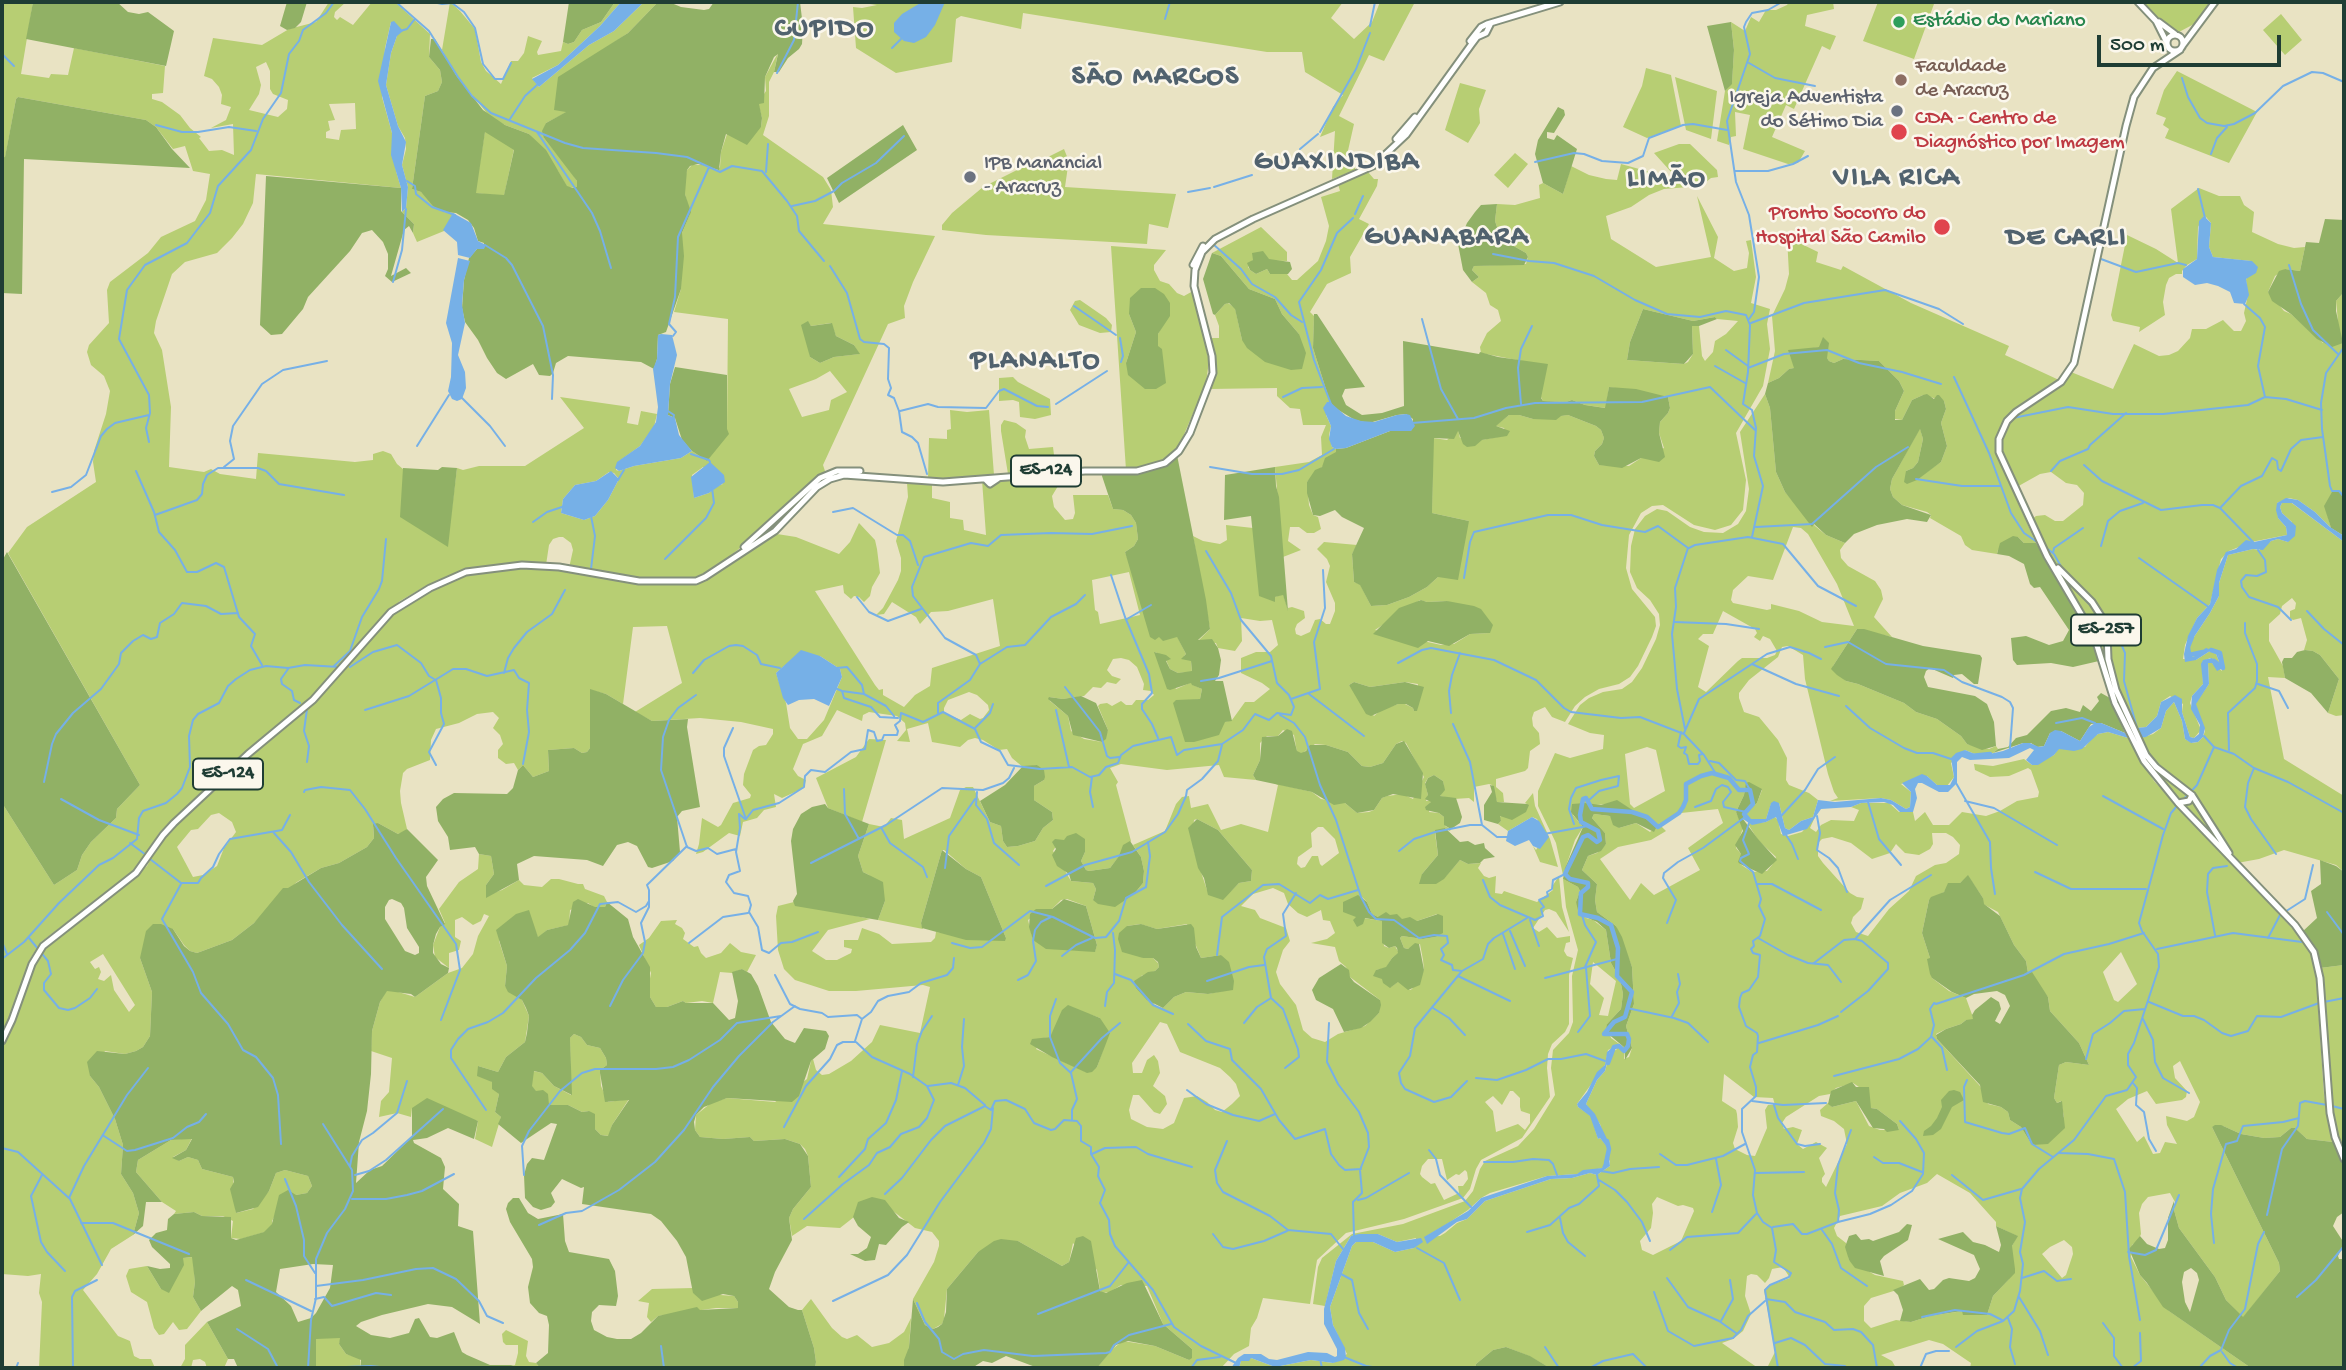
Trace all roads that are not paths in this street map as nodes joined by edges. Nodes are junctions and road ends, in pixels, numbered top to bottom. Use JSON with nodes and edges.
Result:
{"nodes":[{"id":1,"x":1560,"y":2,"type":"edge"},
{"id":2,"x":2138,"y":2,"type":"edge"},
{"id":3,"x":2215,"y":2,"type":"edge"},
{"id":4,"x":2156,"y":20,"type":"junction"},
{"id":5,"x":2196,"y":26,"type":"junction"},
{"id":6,"x":2176,"y":34,"type":"junction"},
{"id":7,"x":2167,"y":44,"type":"junction"},
{"id":8,"x":2182,"y":47,"type":"junction"},
{"id":9,"x":2161,"y":61,"type":"junction"},
{"id":10,"x":1201,"y":251,"type":"junction"},
{"id":11,"x":985,"y":477,"type":"junction"},
{"id":12,"x":775,"y":517,"type":"junction"},
{"id":13,"x":783,"y":523,"type":"junction"},
{"id":14,"x":763,"y":529,"type":"junction"},
{"id":15,"x":768,"y":535,"type":"junction"},
{"id":16,"x":2045,"y":551,"type":"junction"},
{"id":17,"x":738,"y":554,"type":"junction"},
{"id":18,"x":2105,"y":624,"type":"junction"},
{"id":19,"x":2089,"y":626,"type":"junction"},
{"id":20,"x":2129,"y":727,"type":"junction"},
{"id":21,"x":2137,"y":743,"type":"junction"},
{"id":22,"x":2192,"y":795,"type":"junction"},
{"id":23,"x":2178,"y":803,"type":"junction"},
{"id":24,"x":2237,"y":864,"type":"junction"},
{"id":25,"x":2,"y":1041,"type":"edge"},
{"id":26,"x":2344,"y":1158,"type":"edge"}],
"edges":[{"from":1,"to":10,"type":"main road"},
{"from":2,"to":4,"type":"main road"},
{"from":3,"to":5,"type":"main road","number":"ES-257"},
{"from":4,"to":6,"type":"main road"},
{"from":4,"to":7,"type":"main road"},
{"from":5,"to":6,"type":"main road","number":"ES-257"},
{"from":5,"to":8,"type":"main road","number":"ES-257"},
{"from":6,"to":7,"type":"main road"},
{"from":6,"to":8,"type":"main road"},
{"from":7,"to":8,"type":"main road"},
{"from":7,"to":9,"type":"main road","number":"ES-257"},
{"from":8,"to":9,"type":"main road","number":"ES-257"},
{"from":9,"to":16,"type":"main road","number":"ES-257"},
{"from":10,"to":11,"type":"main road","number":"ES-124"},
{"from":10,"to":11,"type":"main road","number":"ES-124"},
{"from":11,"to":12,"type":"main road","number":"ES-124"},
{"from":11,"to":13,"type":"main road","number":"ES-124"},
{"from":12,"to":13,"type":"main road"},
{"from":12,"to":14,"type":"main road","number":"ES-124"},
{"from":13,"to":15,"type":"main road","number":"ES-124"},
{"from":14,"to":15,"type":"main road"},
{"from":14,"to":17,"type":"main road","number":"ES-124"},
{"from":15,"to":17,"type":"main road","number":"ES-124"},
{"from":16,"to":18,"type":"main road","number":"ES-257"},
{"from":16,"to":19,"type":"main road","number":"ES-257"},
{"from":17,"to":25,"type":"main road","number":"ES-124"},
{"from":18,"to":19,"type":"main road"},
{"from":18,"to":20,"type":"main road","number":"ES-257"},
{"from":19,"to":20,"type":"main road","number":"ES-257"},
{"from":20,"to":21,"type":"main road","number":"ES-257"},
{"from":21,"to":22,"type":"main road","number":"ES-257"},
{"from":21,"to":23,"type":"main road","number":"ES-257"},
{"from":22,"to":23,"type":"main road"},
{"from":22,"to":24,"type":"main road","number":"ES-257"},
{"from":23,"to":24,"type":"main road","number":"ES-257"},
{"from":24,"to":26,"type":"main road","number":"ES-257"}]}
